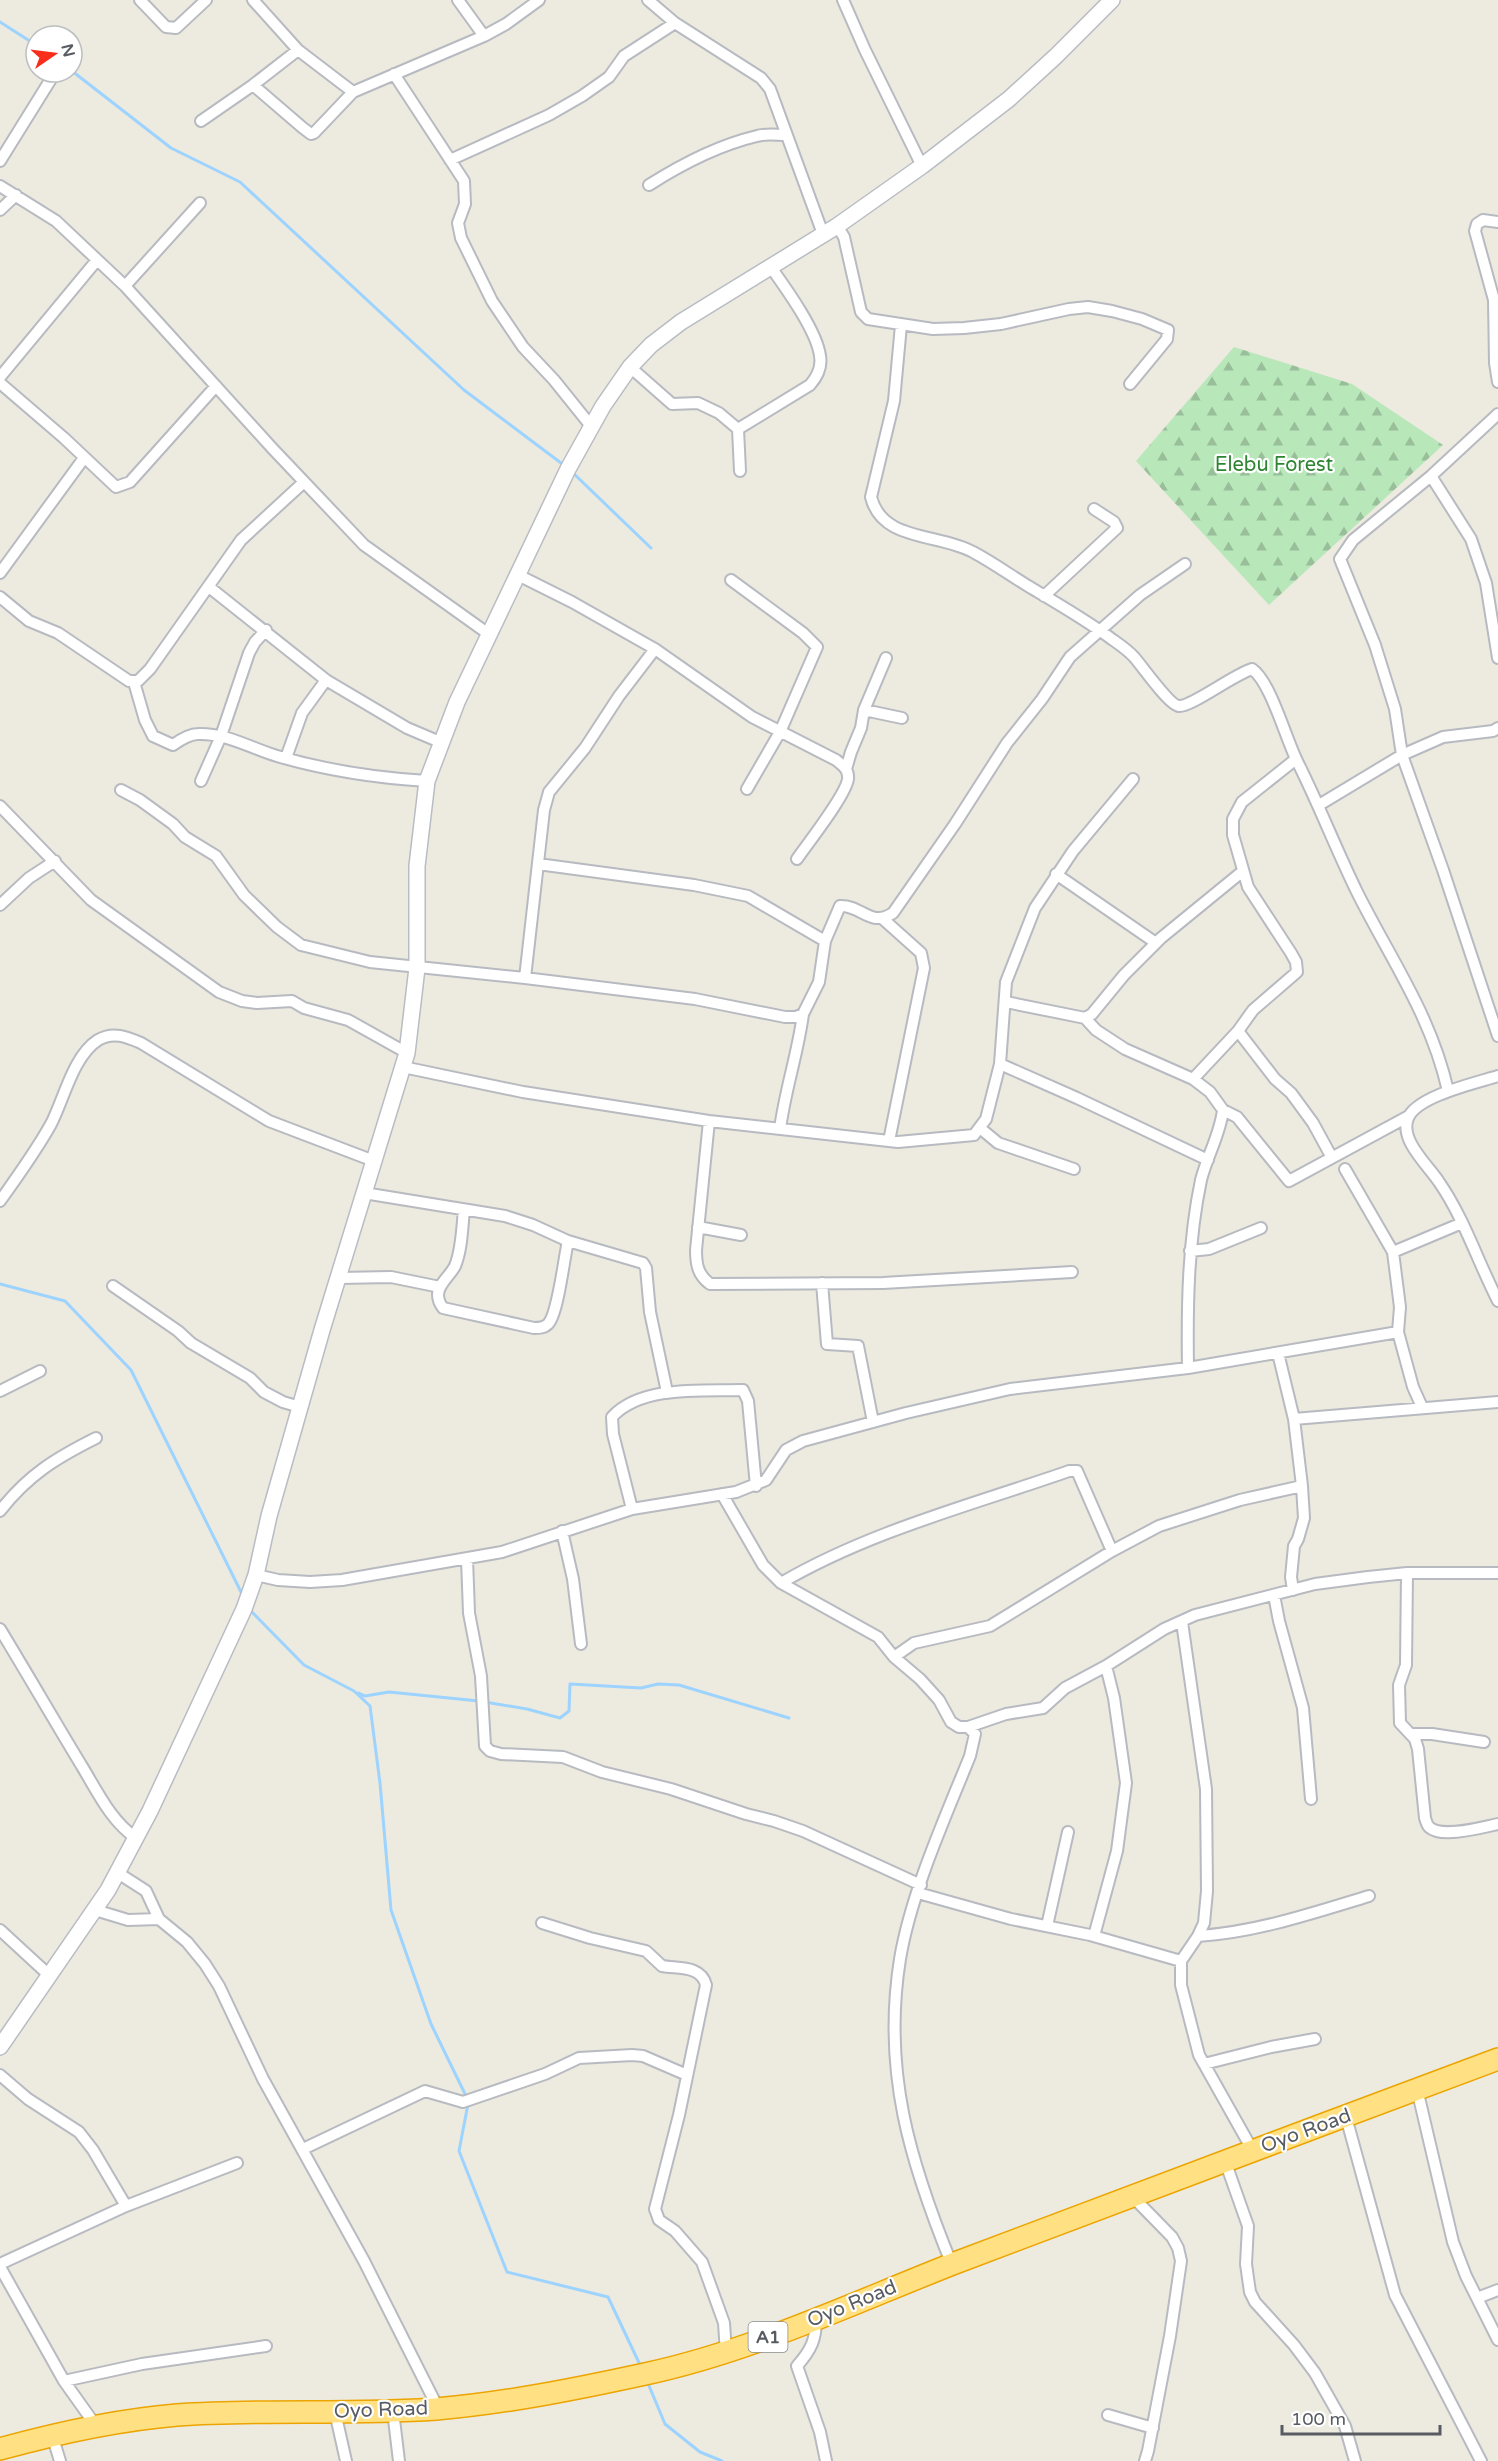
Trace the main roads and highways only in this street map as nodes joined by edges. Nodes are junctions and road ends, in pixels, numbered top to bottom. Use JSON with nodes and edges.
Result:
{"nodes":[{"id":1,"x":1112,"y":0,"type":"edge"},
{"id":2,"x":0,"y":2047,"type":"edge"},
{"id":3,"x":1498,"y":2059,"type":"edge"},
{"id":4,"x":0,"y":2449,"type":"edge"}],
"edges":[{"from":1,"to":2,"type":"main road"},
{"from":3,"to":4,"type":"highway","name":"Oyo Road","number":"A1"}]}
